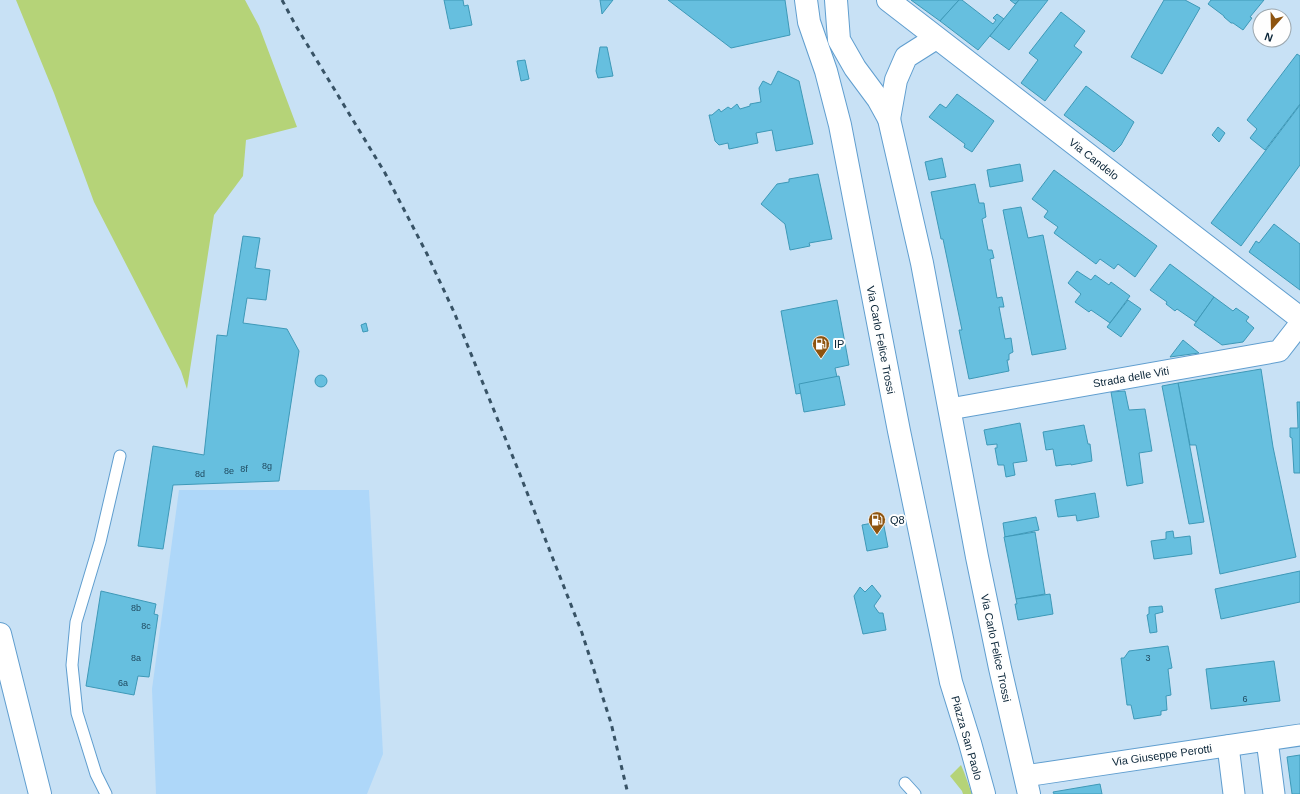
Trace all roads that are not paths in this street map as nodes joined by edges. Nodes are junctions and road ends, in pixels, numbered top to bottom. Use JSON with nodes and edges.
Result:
{"nodes":[{"id":1,"x":806,"y":0,"type":"edge"},
{"id":2,"x":836,"y":0,"type":"edge"},
{"id":3,"x":888,"y":0,"type":"edge"},
{"id":4,"x":936,"y":38,"type":"junction"},
{"id":5,"x":890,"y":119,"type":"junction"},
{"id":6,"x":1300,"y":318,"type":"edge"},
{"id":7,"x":1300,"y":324,"type":"edge"},
{"id":8,"x":950,"y":408,"type":"junction"},
{"id":9,"x":120,"y":456,"type":"dead end"},
{"id":10,"x":0,"y":634,"type":"edge"},
{"id":11,"x":951,"y":682,"type":"joint"},
{"id":12,"x":1300,"y":735,"type":"edge"},
{"id":13,"x":1267,"y":740,"type":"junction"},
{"id":14,"x":1228,"y":746,"type":"junction"},
{"id":15,"x":905,"y":783,"type":"dead end"},
{"id":16,"x":1027,"y":785,"type":"edge"},
{"id":17,"x":40,"y":794,"type":"edge"},
{"id":18,"x":106,"y":794,"type":"edge"},
{"id":19,"x":915,"y":794,"type":"edge"},
{"id":20,"x":984,"y":794,"type":"edge"},
{"id":21,"x":1234,"y":794,"type":"edge"},
{"id":22,"x":1274,"y":794,"type":"edge"}],
"edges":[{"from":1,"to":11,"type":"main road","name":"Via Carlo Felice Trossi"},
{"from":2,"to":5,"type":"main road","name":"Via Carlo Felice Trossi"},
{"from":3,"to":4,"type":"main road","name":"Via Candelo"},
{"from":4,"to":5,"type":"main road","name":"Via Carlo Felice Trossi"},
{"from":4,"to":6,"type":"main road","name":"Via Candelo"},
{"from":5,"to":8,"type":"main road","name":"Via Carlo Felice Trossi"},
{"from":7,"to":8,"type":"street","name":"Strada delle Viti"},
{"from":8,"to":16,"type":"main road","name":"Via Carlo Felice Trossi"},
{"from":9,"to":18,"type":"lane"},
{"from":10,"to":17,"type":"main road"},
{"from":11,"to":20,"type":"main road","name":"Piazza San Paolo"},
{"from":12,"to":13,"type":"street","name":"Via Giuseppe Perotti"},
{"from":13,"to":14,"type":"street","name":"Via Giuseppe Perotti"},
{"from":13,"to":22,"type":"street"},
{"from":14,"to":16,"type":"street","name":"Via Giuseppe Perotti"},
{"from":14,"to":21,"type":"street"},
{"from":15,"to":19,"type":"lane"}]}
